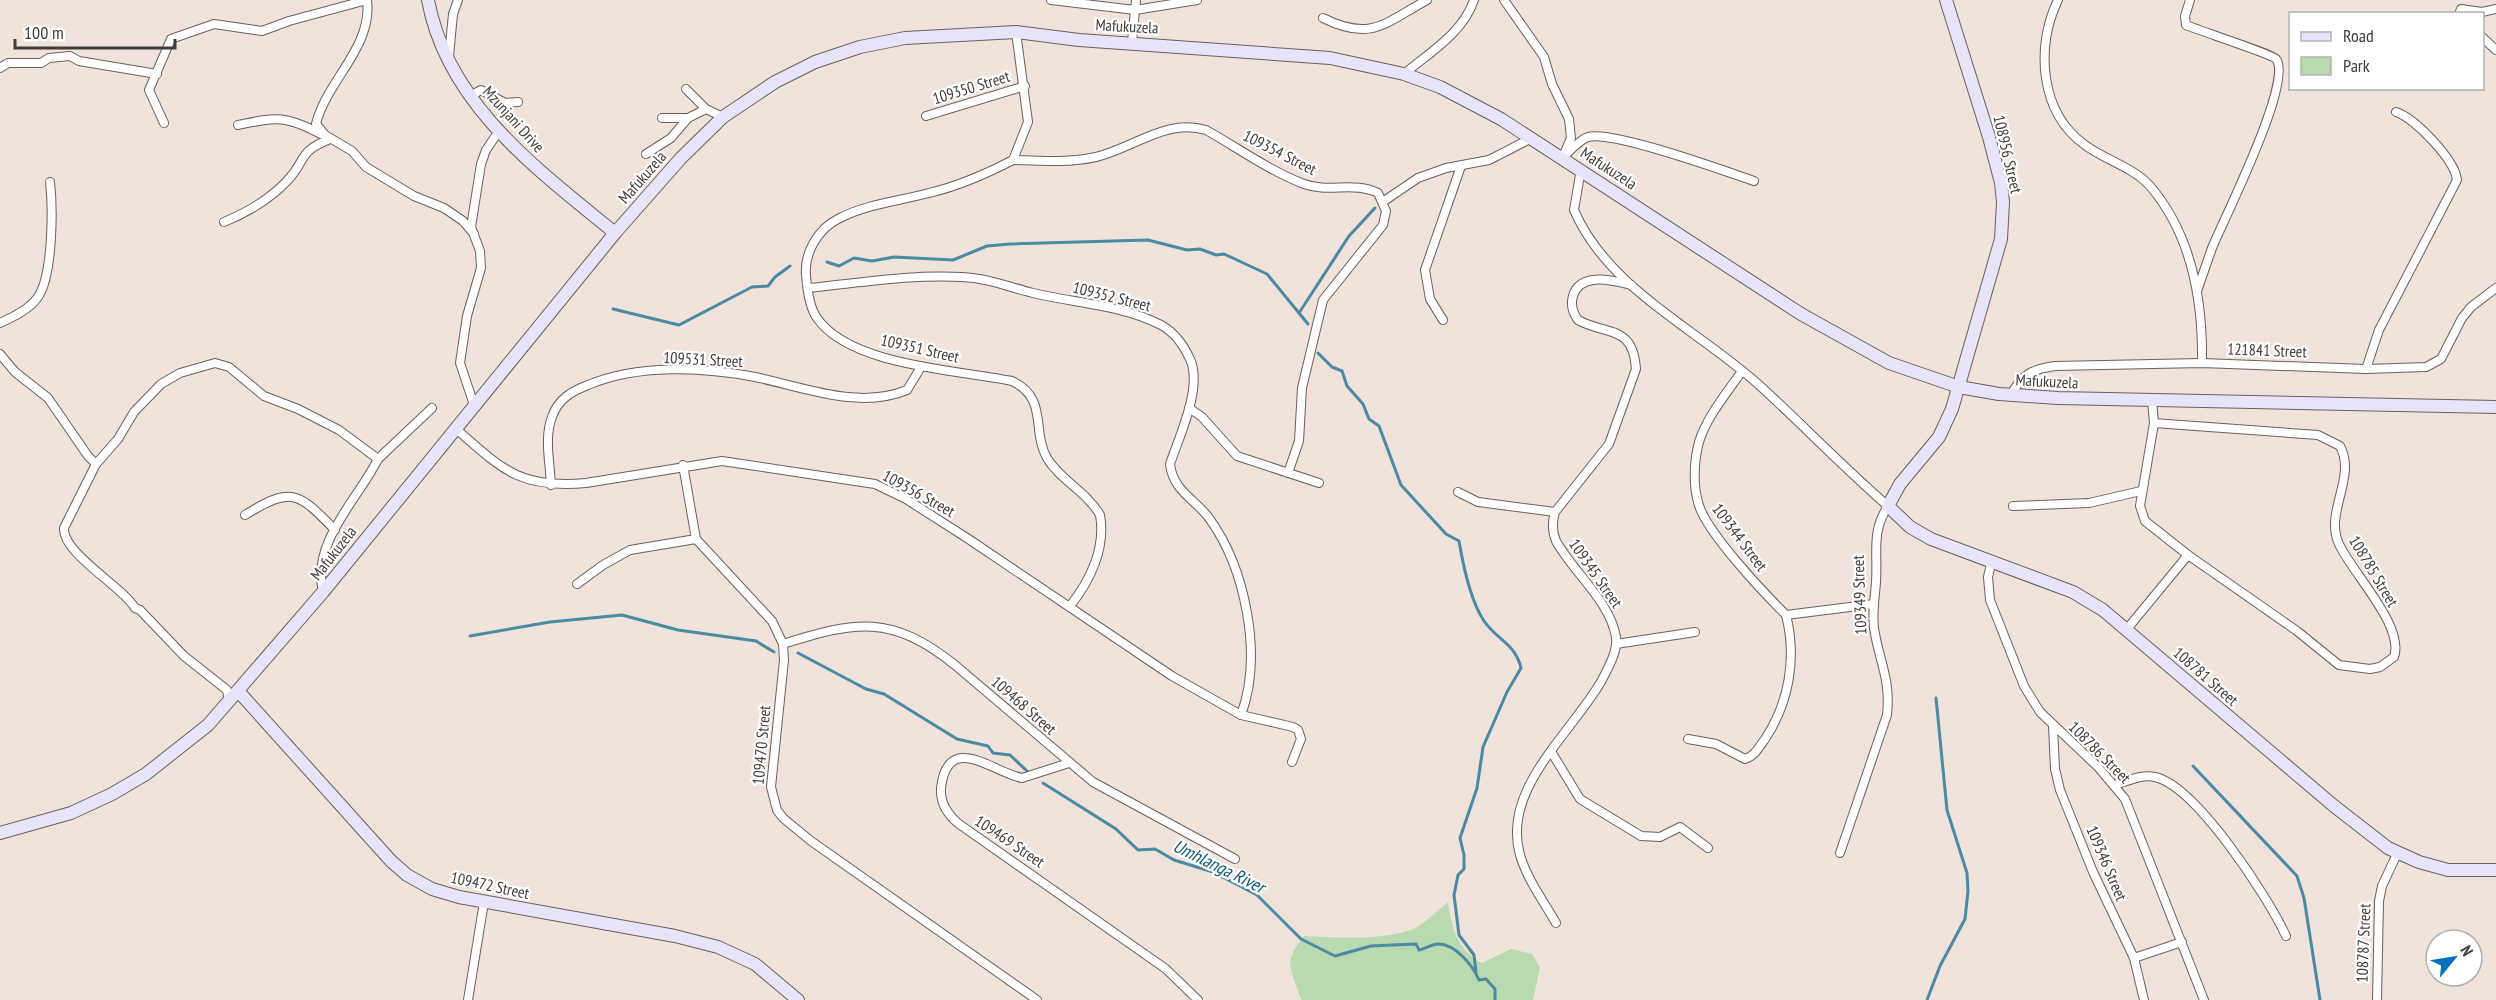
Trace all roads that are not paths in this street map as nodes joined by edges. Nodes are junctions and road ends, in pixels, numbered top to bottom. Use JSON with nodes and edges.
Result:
{"nodes":[{"id":1,"x":367,"y":0,"type":"edge"},
{"id":2,"x":428,"y":0,"type":"edge"},
{"id":3,"x":458,"y":0,"type":"edge"},
{"id":4,"x":1051,"y":0,"type":"edge"},
{"id":5,"x":1136,"y":0,"type":"edge"},
{"id":6,"x":1197,"y":0,"type":"edge"},
{"id":7,"x":1427,"y":0,"type":"edge"},
{"id":8,"x":1474,"y":0,"type":"edge"},
{"id":9,"x":1504,"y":0,"type":"edge"},
{"id":10,"x":1946,"y":0,"type":"edge"},
{"id":11,"x":2058,"y":0,"type":"edge"},
{"id":12,"x":2190,"y":0,"type":"edge"},
{"id":13,"x":1135,"y":10,"type":"junction"},
{"id":14,"x":2460,"y":12,"type":"edge"},
{"id":15,"x":2482,"y":12,"type":"edge"},
{"id":16,"x":1323,"y":18,"type":"dead end"},
{"id":17,"x":1016,"y":32,"type":"junction"},
{"id":18,"x":2484,"y":39,"type":"edge"},
{"id":19,"x":1132,"y":42,"type":"junction"},
{"id":20,"x":2496,"y":50,"type":"edge"},
{"id":21,"x":449,"y":60,"type":"junction"},
{"id":22,"x":0,"y":68,"type":"edge"},
{"id":23,"x":157,"y":74,"type":"junction"},
{"id":24,"x":1404,"y":74,"type":"junction"},
{"id":25,"x":1025,"y":86,"type":"junction"},
{"id":26,"x":686,"y":89,"type":"dead end"},
{"id":27,"x":470,"y":96,"type":"junction"},
{"id":28,"x":518,"y":102,"type":"dead end"},
{"id":29,"x":706,"y":109,"type":"junction"},
{"id":30,"x":2396,"y":112,"type":"dead end"},
{"id":31,"x":926,"y":116,"type":"dead end"},
{"id":32,"x":723,"y":117,"type":"junction"},
{"id":33,"x":662,"y":118,"type":"dead end"},
{"id":34,"x":688,"y":118,"type":"junction"},
{"id":35,"x":164,"y":123,"type":"dead end"},
{"id":36,"x":237,"y":125,"type":"dead end"},
{"id":37,"x":499,"y":131,"type":"junction"},
{"id":38,"x":1532,"y":138,"type":"junction"},
{"id":39,"x":330,"y":139,"type":"junction"},
{"id":40,"x":646,"y":154,"type":"dead end"},
{"id":41,"x":1563,"y":157,"type":"junction"},
{"id":42,"x":1013,"y":160,"type":"junction"},
{"id":43,"x":1461,"y":166,"type":"junction"},
{"id":44,"x":1581,"y":170,"type":"junction"},
{"id":45,"x":1754,"y":181,"type":"dead end"},
{"id":46,"x":50,"y":182,"type":"dead end"},
{"id":47,"x":1384,"y":201,"type":"junction"},
{"id":48,"x":224,"y":222,"type":"dead end"},
{"id":49,"x":615,"y":233,"type":"junction"},
{"id":50,"x":474,"y":234,"type":"junction"},
{"id":51,"x":1632,"y":285,"type":"junction"},
{"id":52,"x":808,"y":288,"type":"junction"},
{"id":53,"x":2496,"y":288,"type":"edge"},
{"id":54,"x":2197,"y":292,"type":"junction"},
{"id":55,"x":1443,"y":320,"type":"dead end"},
{"id":56,"x":0,"y":323,"type":"edge"},
{"id":57,"x":0,"y":354,"type":"edge"},
{"id":58,"x":2202,"y":363,"type":"junction"},
{"id":59,"x":921,"y":367,"type":"junction"},
{"id":60,"x":2366,"y":369,"type":"junction"},
{"id":61,"x":1742,"y":371,"type":"junction"},
{"id":62,"x":1959,"y":387,"type":"junction"},
{"id":63,"x":2010,"y":396,"type":"junction"},
{"id":64,"x":2152,"y":401,"type":"junction"},
{"id":65,"x":474,"y":405,"type":"junction"},
{"id":66,"x":2496,"y":407,"type":"edge"},
{"id":67,"x":432,"y":408,"type":"dead end"},
{"id":68,"x":1189,"y":408,"type":"junction"},
{"id":69,"x":2154,"y":423,"type":"junction"},
{"id":70,"x":455,"y":428,"type":"junction"},
{"id":71,"x":378,"y":459,"type":"junction"},
{"id":72,"x":96,"y":464,"type":"junction"},
{"id":73,"x":683,"y":465,"type":"junction"},
{"id":74,"x":1288,"y":473,"type":"junction"},
{"id":75,"x":1319,"y":483,"type":"dead end"},
{"id":76,"x":551,"y":485,"type":"junction"},
{"id":77,"x":2141,"y":491,"type":"junction"},
{"id":78,"x":1458,"y":492,"type":"dead end"},
{"id":79,"x":1888,"y":506,"type":"junction"},
{"id":80,"x":2013,"y":506,"type":"dead end"},
{"id":81,"x":1555,"y":512,"type":"junction"},
{"id":82,"x":245,"y":515,"type":"dead end"},
{"id":83,"x":335,"y":530,"type":"junction"},
{"id":84,"x":696,"y":539,"type":"junction"},
{"id":85,"x":2188,"y":555,"type":"junction"},
{"id":86,"x":1991,"y":564,"type":"junction"},
{"id":87,"x":577,"y":584,"type":"dead end"},
{"id":88,"x":323,"y":592,"type":"junction"},
{"id":89,"x":1874,"y":604,"type":"junction"},
{"id":90,"x":1070,"y":606,"type":"junction"},
{"id":91,"x":1786,"y":615,"type":"junction"},
{"id":92,"x":2127,"y":629,"type":"junction"},
{"id":93,"x":1695,"y":632,"type":"dead end"},
{"id":94,"x":783,"y":644,"type":"junction"},
{"id":95,"x":1616,"y":644,"type":"junction"},
{"id":96,"x":239,"y":692,"type":"junction"},
{"id":97,"x":230,"y":702,"type":"junction"},
{"id":98,"x":1241,"y":715,"type":"junction"},
{"id":99,"x":2053,"y":726,"type":"junction"},
{"id":100,"x":1688,"y":739,"type":"dead end"},
{"id":101,"x":1552,"y":753,"type":"junction"},
{"id":102,"x":1292,"y":762,"type":"dead end"},
{"id":103,"x":1069,"y":763,"type":"junction"},
{"id":104,"x":2115,"y":785,"type":"junction"},
{"id":105,"x":0,"y":833,"type":"edge"},
{"id":106,"x":1708,"y":848,"type":"dead end"},
{"id":107,"x":1840,"y":853,"type":"dead end"},
{"id":108,"x":2397,"y":854,"type":"junction"},
{"id":109,"x":1235,"y":859,"type":"dead end"},
{"id":110,"x":2496,"y":870,"type":"edge"},
{"id":111,"x":484,"y":902,"type":"junction"},
{"id":112,"x":1556,"y":923,"type":"dead end"},
{"id":113,"x":2286,"y":936,"type":"dead end"},
{"id":114,"x":2182,"y":942,"type":"junction"},
{"id":115,"x":2134,"y":958,"type":"junction"},
{"id":116,"x":468,"y":1000,"type":"edge"},
{"id":117,"x":798,"y":1000,"type":"edge"},
{"id":118,"x":1037,"y":1000,"type":"edge"},
{"id":119,"x":1198,"y":1000,"type":"edge"},
{"id":120,"x":2144,"y":1000,"type":"edge"},
{"id":121,"x":2204,"y":1000,"type":"edge"},
{"id":122,"x":2377,"y":1000,"type":"edge"}],
"edges":[{"from":1,"to":23,"type":"street"},
{"from":1,"to":39,"type":"street"},
{"from":2,"to":21,"type":"main road","name":"Mzunjani Drive"},
{"from":3,"to":21,"type":"street"},
{"from":4,"to":13,"type":"street"},
{"from":5,"to":13,"type":"street"},
{"from":6,"to":13,"type":"street"},
{"from":7,"to":16,"type":"street"},
{"from":8,"to":24,"type":"street"},
{"from":9,"to":41,"type":"street"},
{"from":10,"to":62,"type":"main road","name":"108956 Street"},
{"from":11,"to":54,"type":"street"},
{"from":12,"to":54,"type":"street"},
{"from":13,"to":19,"type":"street"},
{"from":14,"to":15,"type":"street"},
{"from":17,"to":19,"type":"main road","name":"Mafukuzela"},
{"from":17,"to":25,"type":"street"},
{"from":17,"to":32,"type":"main road","name":"Mafukuzela"},
{"from":18,"to":20,"type":"street"},
{"from":19,"to":24,"type":"main road","name":"Mafukuzela"},
{"from":21,"to":27,"type":"main road","name":"Mzunjani Drive"},
{"from":22,"to":23,"type":"street"},
{"from":23,"to":35,"type":"street"},
{"from":24,"to":38,"type":"main road","name":"Mafukuzela"},
{"from":25,"to":31,"type":"street","name":"109350 Street"},
{"from":25,"to":42,"type":"street"},
{"from":26,"to":29,"type":"street"},
{"from":27,"to":28,"type":"street"},
{"from":27,"to":37,"type":"main road","name":"Mzunjani Drive"},
{"from":29,"to":32,"type":"street"},
{"from":29,"to":34,"type":"street"},
{"from":30,"to":60,"type":"street"},
{"from":32,"to":49,"type":"main road","name":"Mafukuzela"},
{"from":33,"to":34,"type":"street"},
{"from":34,"to":40,"type":"street"},
{"from":36,"to":39,"type":"street"},
{"from":37,"to":49,"type":"main road","name":"Mzunjani Drive"},
{"from":37,"to":50,"type":"street"},
{"from":38,"to":41,"type":"main road","name":"Mafukuzela"},
{"from":38,"to":43,"type":"street"},
{"from":39,"to":48,"type":"street"},
{"from":39,"to":50,"type":"street"},
{"from":41,"to":44,"type":"main road","name":"Mafukuzela"},
{"from":41,"to":45,"type":"street"},
{"from":42,"to":47,"type":"street","name":"109354 Street"},
{"from":42,"to":52,"type":"street","name":"109351 Street"},
{"from":43,"to":47,"type":"street"},
{"from":43,"to":55,"type":"street"},
{"from":44,"to":51,"type":"street"},
{"from":44,"to":62,"type":"main road","name":"Mafukuzela"},
{"from":46,"to":56,"type":"street"},
{"from":47,"to":74,"type":"street"},
{"from":49,"to":65,"type":"main road","name":"Mafukuzela"},
{"from":50,"to":65,"type":"street"},
{"from":51,"to":61,"type":"street"},
{"from":51,"to":81,"type":"street"},
{"from":52,"to":59,"type":"street","name":"109351 Street"},
{"from":52,"to":68,"type":"street","name":"109352 Street"},
{"from":53,"to":60,"type":"street","name":"121841 Street"},
{"from":54,"to":58,"type":"street"},
{"from":57,"to":72,"type":"street"},
{"from":58,"to":60,"type":"street","name":"121841 Street"},
{"from":58,"to":63,"type":"street","name":"121841 Street"},
{"from":59,"to":76,"type":"street","name":"109531 Street"},
{"from":59,"to":90,"type":"street","name":"109351 Street"},
{"from":61,"to":79,"type":"street"},
{"from":61,"to":91,"type":"street","name":"109344 Street"},
{"from":62,"to":63,"type":"main road","name":"Mafukuzela"},
{"from":62,"to":79,"type":"main road","name":"109349 Street"},
{"from":63,"to":64,"type":"main road","name":"Mafukuzela"},
{"from":64,"to":66,"type":"main road","name":"Mafukuzela"},
{"from":64,"to":69,"type":"street","name":"108785 Street"},
{"from":65,"to":70,"type":"main road","name":"Mafukuzela"},
{"from":67,"to":71,"type":"street"},
{"from":68,"to":74,"type":"street"},
{"from":68,"to":98,"type":"street","name":"109352 Street"},
{"from":69,"to":77,"type":"street","name":"108785 Street"},
{"from":69,"to":85,"type":"street","name":"108785 Street"},
{"from":70,"to":76,"type":"street","name":"109356 Street"},
{"from":70,"to":88,"type":"main road","name":"Mafukuzela"},
{"from":71,"to":72,"type":"street"},
{"from":71,"to":83,"type":"street"},
{"from":72,"to":97,"type":"street"},
{"from":73,"to":76,"type":"street","name":"109356 Street"},
{"from":73,"to":84,"type":"street"},
{"from":73,"to":90,"type":"street","name":"109356 Street"},
{"from":74,"to":75,"type":"street"},
{"from":77,"to":80,"type":"street"},
{"from":77,"to":85,"type":"street","name":"108785 Street"},
{"from":78,"to":81,"type":"street"},
{"from":79,"to":86,"type":"main road","name":"108781 Street"},
{"from":79,"to":89,"type":"street","name":"109349 Street"},
{"from":81,"to":95,"type":"street","name":"109345 Street"},
{"from":82,"to":83,"type":"street"},
{"from":83,"to":88,"type":"street"},
{"from":84,"to":87,"type":"street"},
{"from":84,"to":94,"type":"street","name":"109470 Street"},
{"from":85,"to":92,"type":"street"},
{"from":86,"to":92,"type":"main road","name":"108781 Street"},
{"from":86,"to":99,"type":"street","name":"108786 Street"},
{"from":88,"to":96,"type":"main road","name":"Mafukuzela"},
{"from":89,"to":91,"type":"street"},
{"from":89,"to":107,"type":"street","name":"109349 Street"},
{"from":90,"to":98,"type":"street","name":"109356 Street"},
{"from":91,"to":100,"type":"street"},
{"from":92,"to":108,"type":"main road","name":"108781 Street"},
{"from":93,"to":95,"type":"street"},
{"from":94,"to":103,"type":"street","name":"109468 Street"},
{"from":94,"to":118,"type":"street","name":"109470 Street"},
{"from":95,"to":101,"type":"street"},
{"from":96,"to":97,"type":"main road","name":"Mafukuzela"},
{"from":96,"to":111,"type":"main road","name":"109472 Street"},
{"from":97,"to":105,"type":"main road","name":"Mafukuzela"},
{"from":98,"to":102,"type":"street","name":"109356 Street"},
{"from":99,"to":104,"type":"street","name":"108786 Street"},
{"from":99,"to":115,"type":"street","name":"109346 Street"},
{"from":101,"to":106,"type":"street"},
{"from":101,"to":112,"type":"street"},
{"from":103,"to":109,"type":"street","name":"109468 Street"},
{"from":103,"to":119,"type":"street","name":"109469 Street"},
{"from":104,"to":113,"type":"street"},
{"from":104,"to":114,"type":"street","name":"108786 Street"},
{"from":108,"to":110,"type":"main road","name":"108781 Street"},
{"from":108,"to":122,"type":"street","name":"108787 Street"},
{"from":111,"to":116,"type":"street"},
{"from":111,"to":117,"type":"main road","name":"109472 Street"},
{"from":114,"to":115,"type":"street"},
{"from":114,"to":121,"type":"street","name":"108786 Street"},
{"from":115,"to":120,"type":"street","name":"109346 Street"}]}
